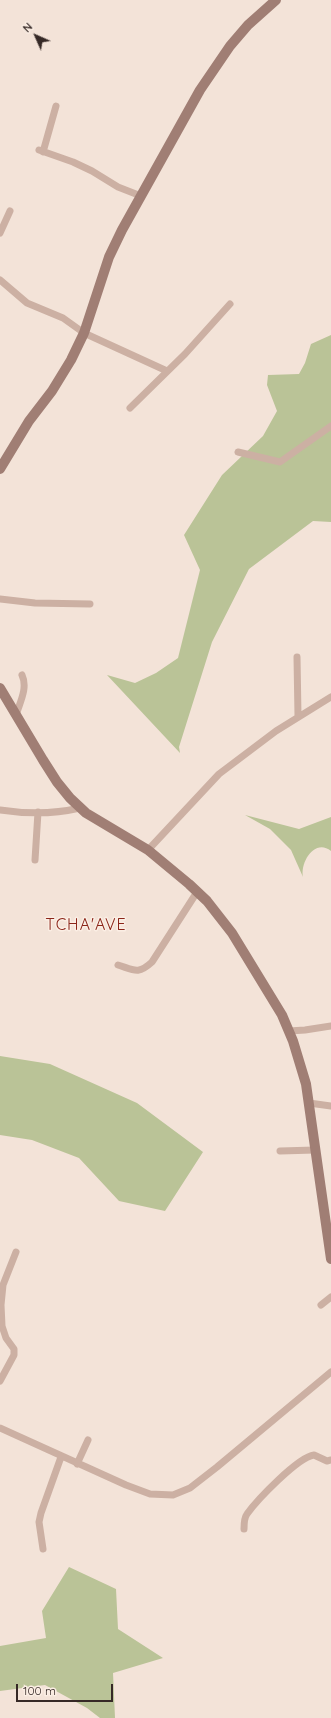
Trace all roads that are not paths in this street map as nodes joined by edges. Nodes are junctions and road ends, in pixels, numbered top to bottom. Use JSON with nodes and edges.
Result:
{"nodes":[{"id":1,"x":273,"y":1,"type":"edge"},
{"id":2,"x":56,"y":106,"type":"dead end"},
{"id":3,"x":141,"y":196,"type":"junction"},
{"id":4,"x":10,"y":211,"type":"dead end"},
{"id":5,"x":0,"y":233,"type":"edge"},
{"id":6,"x":0,"y":280,"type":"edge"},
{"id":7,"x":230,"y":304,"type":"dead end"},
{"id":8,"x":84,"y":333,"type":"junction"},
{"id":9,"x":167,"y":371,"type":"junction"},
{"id":10,"x":130,"y":408,"type":"dead end"},
{"id":11,"x":331,"y":426,"type":"edge"},
{"id":12,"x":238,"y":452,"type":"dead end"},
{"id":13,"x":0,"y":469,"type":"edge"},
{"id":14,"x":0,"y":599,"type":"edge"},
{"id":15,"x":90,"y":604,"type":"dead end"},
{"id":16,"x":297,"y":657,"type":"dead end"},
{"id":17,"x":22,"y":675,"type":"dead end"},
{"id":18,"x":0,"y":688,"type":"edge"},
{"id":19,"x":331,"y":697,"type":"edge"},
{"id":20,"x":16,"y":715,"type":"junction"},
{"id":21,"x":298,"y":716,"type":"junction"},
{"id":22,"x":80,"y":808,"type":"junction"},
{"id":23,"x":0,"y":810,"type":"edge"},
{"id":24,"x":38,"y":812,"type":"junction"},
{"id":25,"x":148,"y":850,"type":"junction"},
{"id":26,"x":35,"y":860,"type":"dead end"},
{"id":27,"x":197,"y":892,"type":"junction"},
{"id":28,"x":118,"y":965,"type":"dead end"},
{"id":29,"x":331,"y":1026,"type":"edge"},
{"id":30,"x":289,"y":1031,"type":"junction"},
{"id":31,"x":309,"y":1103,"type":"junction"},
{"id":32,"x":331,"y":1106,"type":"edge"},
{"id":33,"x":315,"y":1150,"type":"junction"},
{"id":34,"x":280,"y":1151,"type":"dead end"},
{"id":35,"x":16,"y":1252,"type":"dead end"},
{"id":36,"x":331,"y":1258,"type":"edge"},
{"id":37,"x":331,"y":1297,"type":"edge"},
{"id":38,"x":321,"y":1305,"type":"dead end"},
{"id":39,"x":331,"y":1372,"type":"edge"},
{"id":40,"x":0,"y":1381,"type":"edge"},
{"id":41,"x":0,"y":1428,"type":"edge"},
{"id":42,"x":88,"y":1440,"type":"dead end"},
{"id":43,"x":61,"y":1457,"type":"junction"},
{"id":44,"x":331,"y":1460,"type":"edge"},
{"id":45,"x":77,"y":1464,"type":"junction"},
{"id":46,"x":244,"y":1529,"type":"dead end"},
{"id":47,"x":43,"y":1549,"type":"dead end"}],
"edges":[{"from":1,"to":3,"type":"street"},
{"from":2,"to":3,"type":"street"},
{"from":3,"to":8,"type":"street"},
{"from":4,"to":5,"type":"street"},
{"from":6,"to":8,"type":"street"},
{"from":7,"to":9,"type":"street"},
{"from":8,"to":9,"type":"street"},
{"from":8,"to":13,"type":"street"},
{"from":9,"to":10,"type":"street"},
{"from":11,"to":12,"type":"street"},
{"from":14,"to":15,"type":"street"},
{"from":16,"to":21,"type":"street"},
{"from":17,"to":20,"type":"street"},
{"from":18,"to":20,"type":"street"},
{"from":19,"to":21,"type":"street"},
{"from":20,"to":22,"type":"street"},
{"from":21,"to":25,"type":"street"},
{"from":22,"to":24,"type":"street"},
{"from":22,"to":25,"type":"street"},
{"from":23,"to":24,"type":"street"},
{"from":24,"to":26,"type":"street"},
{"from":25,"to":27,"type":"street"},
{"from":27,"to":28,"type":"street"},
{"from":27,"to":30,"type":"street"},
{"from":29,"to":30,"type":"street"},
{"from":30,"to":31,"type":"street"},
{"from":31,"to":32,"type":"street"},
{"from":31,"to":33,"type":"street"},
{"from":33,"to":34,"type":"street"},
{"from":33,"to":36,"type":"street"},
{"from":35,"to":40,"type":"street"},
{"from":37,"to":38,"type":"street"},
{"from":39,"to":45,"type":"street"},
{"from":41,"to":43,"type":"street"},
{"from":42,"to":45,"type":"street"},
{"from":43,"to":45,"type":"street"},
{"from":43,"to":47,"type":"street"},
{"from":44,"to":46,"type":"street"}]}
